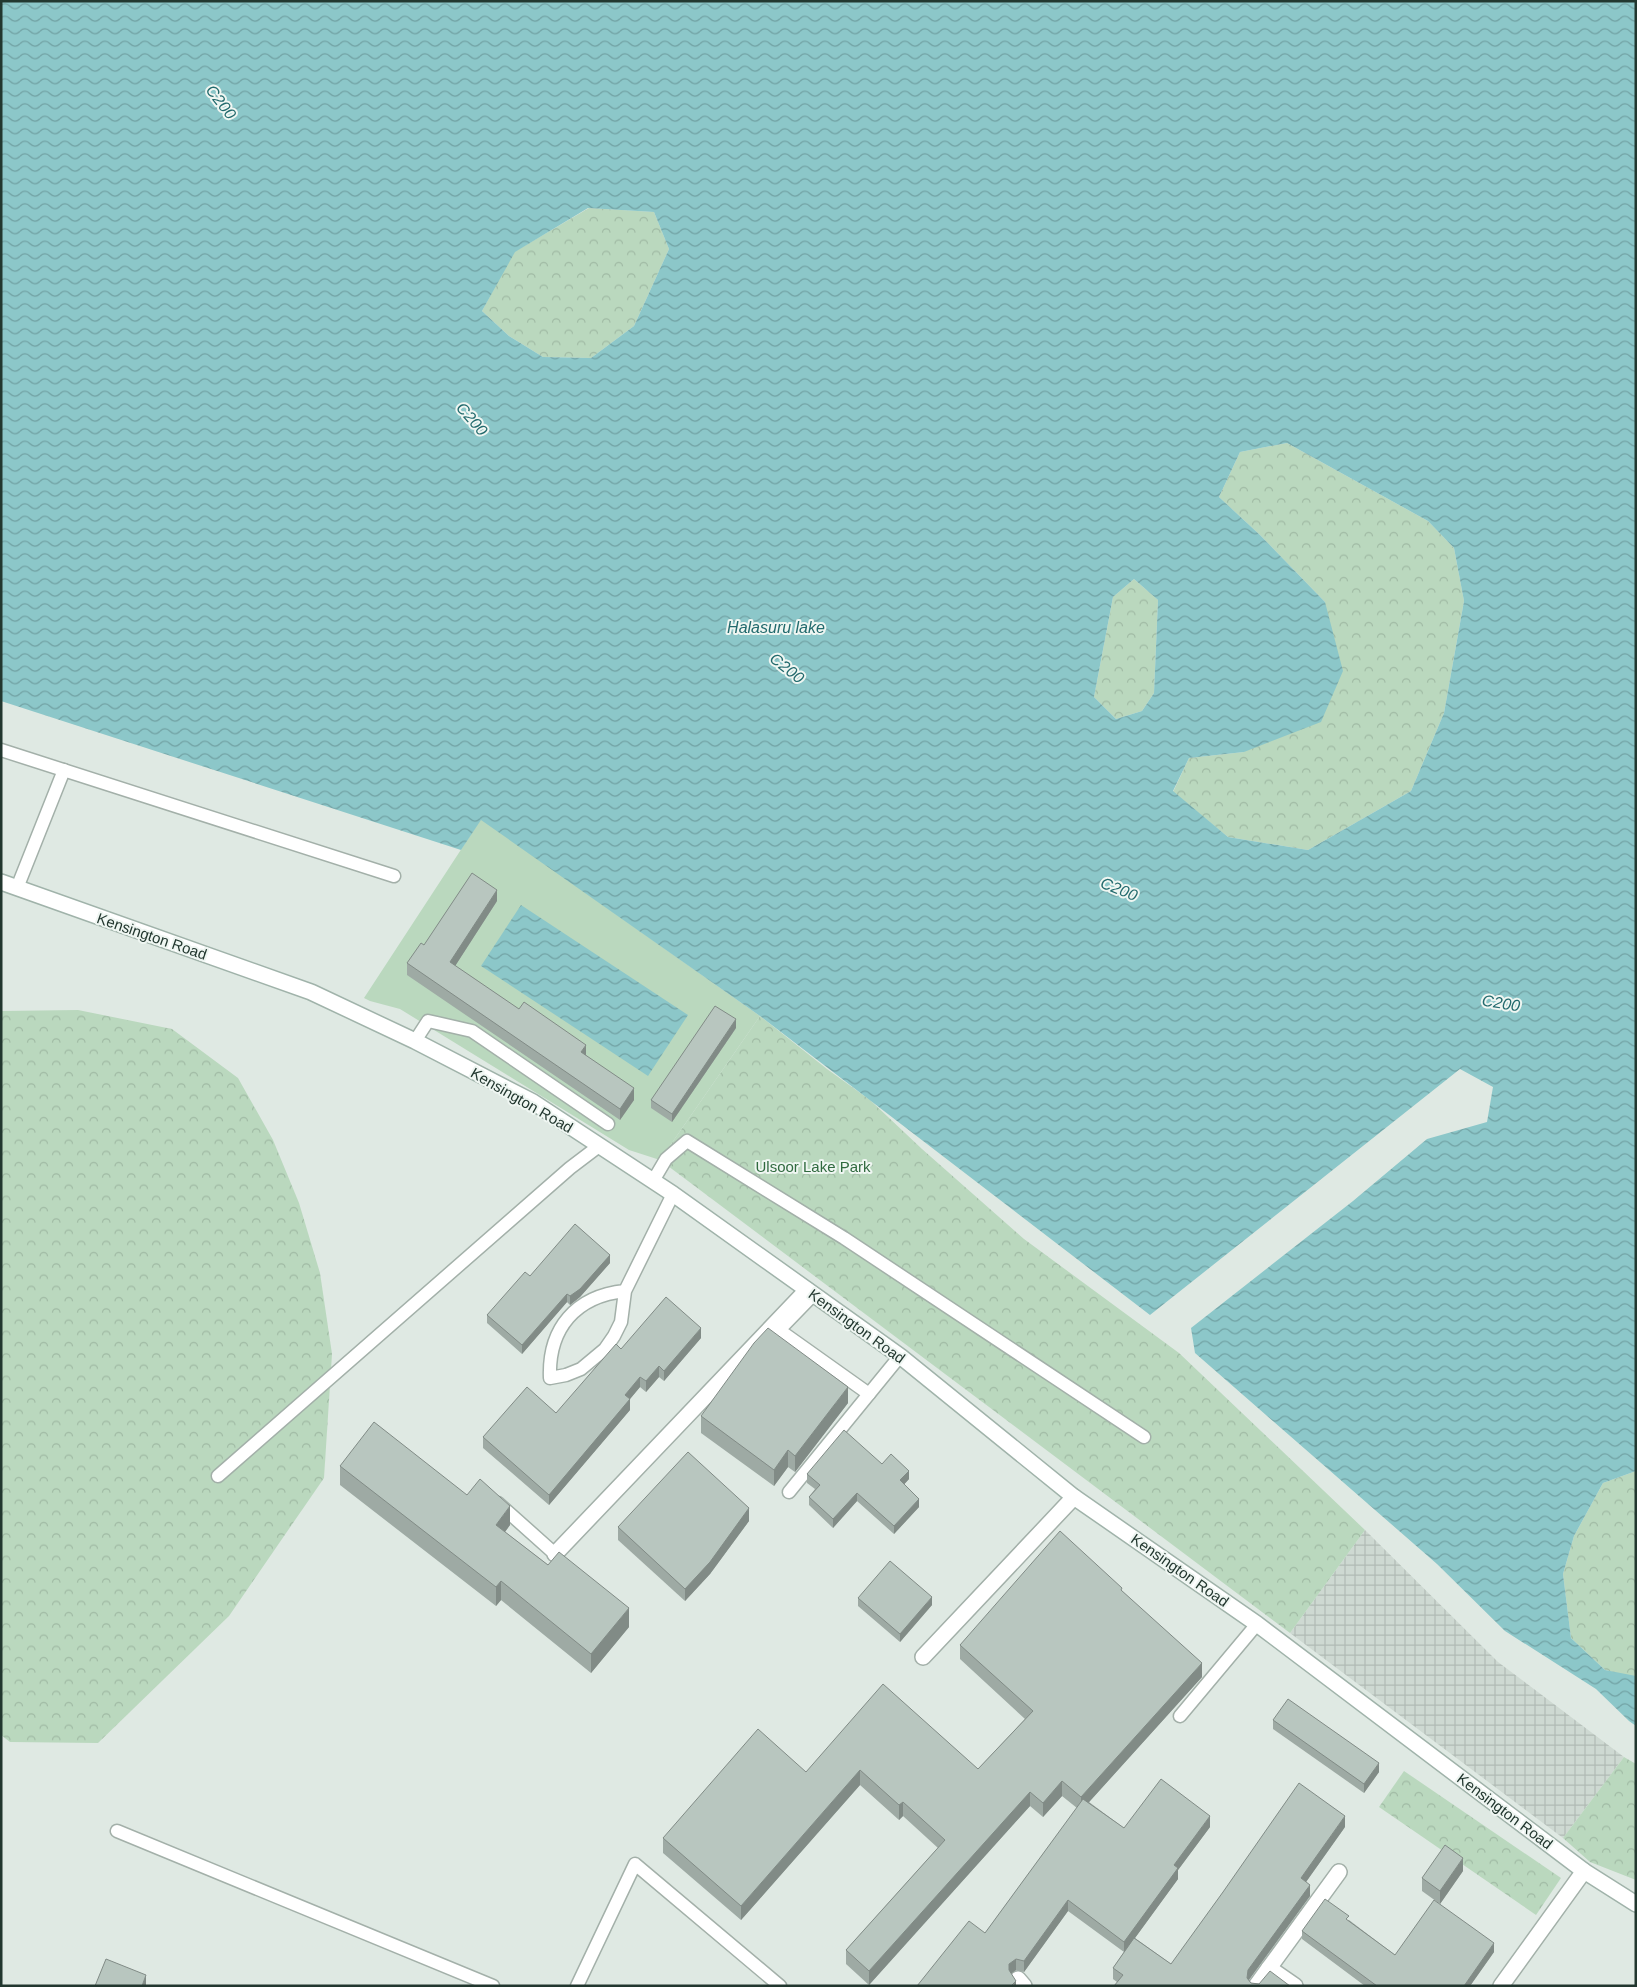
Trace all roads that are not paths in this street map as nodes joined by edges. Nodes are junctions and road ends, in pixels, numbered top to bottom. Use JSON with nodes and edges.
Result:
{"nodes":[{"id":1,"x":1,"y":750,"type":"edge"},
{"id":2,"x":64,"y":770,"type":"junction"},
{"id":3,"x":394,"y":876,"type":"dead end"},
{"id":4,"x":1,"y":882,"type":"edge"},
{"id":5,"x":17,"y":888,"type":"junction"},
{"id":6,"x":415,"y":1041,"type":"junction"},
{"id":7,"x":608,"y":1124,"type":"dead end"},
{"id":8,"x":599,"y":1146,"type":"junction"},
{"id":9,"x":653,"y":1181,"type":"junction"},
{"id":10,"x":673,"y":1194,"type":"junction"},
{"id":11,"x":625,"y":1290,"type":"junction"},
{"id":12,"x":810,"y":1292,"type":"junction"},
{"id":13,"x":900,"y":1356,"type":"junction"},
{"id":14,"x":869,"y":1394,"type":"junction"},
{"id":15,"x":1144,"y":1436,"type":"dead end"},
{"id":16,"x":218,"y":1476,"type":"dead end"},
{"id":17,"x":789,"y":1492,"type":"dead end"},
{"id":18,"x":487,"y":1493,"type":"edge"},
{"id":19,"x":1074,"y":1497,"type":"junction"},
{"id":20,"x":555,"y":1554,"type":"joint"},
{"id":21,"x":1257,"y":1624,"type":"junction"},
{"id":22,"x":923,"y":1657,"type":"dead end"},
{"id":23,"x":1180,"y":1716,"type":"dead end"},
{"id":24,"x":117,"y":1831,"type":"dead end"},
{"id":25,"x":1584,"y":1871,"type":"junction"},
{"id":26,"x":1339,"y":1872,"type":"dead end"},
{"id":27,"x":1636,"y":1904,"type":"edge"},
{"id":28,"x":1269,"y":1968,"type":"junction"},
{"id":29,"x":493,"y":1986,"type":"edge"},
{"id":30,"x":577,"y":1986,"type":"edge"},
{"id":31,"x":780,"y":1986,"type":"edge"},
{"id":32,"x":1256,"y":1986,"type":"edge"},
{"id":33,"x":1295,"y":1986,"type":"edge"},
{"id":34,"x":1501,"y":1986,"type":"edge"}],
"edges":[{"from":1,"to":2,"type":"lane"},
{"from":2,"to":3,"type":"lane"},
{"from":2,"to":5,"type":"lane"},
{"from":4,"to":5,"type":"main road","name":"Kensington Road"},
{"from":5,"to":6,"type":"main road","name":"Kensington Road"},
{"from":6,"to":7,"type":"lane"},
{"from":6,"to":8,"type":"main road","name":"Kensington Road"},
{"from":8,"to":9,"type":"main road","name":"Kensington Road"},
{"from":8,"to":16,"type":"lane"},
{"from":9,"to":10,"type":"main road","name":"Kensington Road"},
{"from":9,"to":15,"type":"lane"},
{"from":10,"to":11,"type":"lane"},
{"from":10,"to":12,"type":"main road","name":"Kensington Road"},
{"from":11,"to":11,"type":"lane"},
{"from":12,"to":13,"type":"main road","name":"Kensington Road"},
{"from":12,"to":14,"type":"lane"},
{"from":12,"to":20,"type":"main road"},
{"from":13,"to":14,"type":"lane"},
{"from":13,"to":19,"type":"main road","name":"Kensington Road"},
{"from":14,"to":17,"type":"lane"},
{"from":18,"to":20,"type":"lane"},
{"from":19,"to":21,"type":"main road","name":"Kensington Road"},
{"from":19,"to":22,"type":"main road"},
{"from":21,"to":23,"type":"lane"},
{"from":21,"to":25,"type":"main road","name":"Kensington Road"},
{"from":24,"to":29,"type":"lane"},
{"from":25,"to":27,"type":"main road","name":"Kensington Road"},
{"from":25,"to":34,"type":"main road"},
{"from":26,"to":28,"type":"main road"},
{"from":28,"to":32,"type":"main road"},
{"from":28,"to":33,"type":"main road"},
{"from":30,"to":31,"type":"lane"}]}
